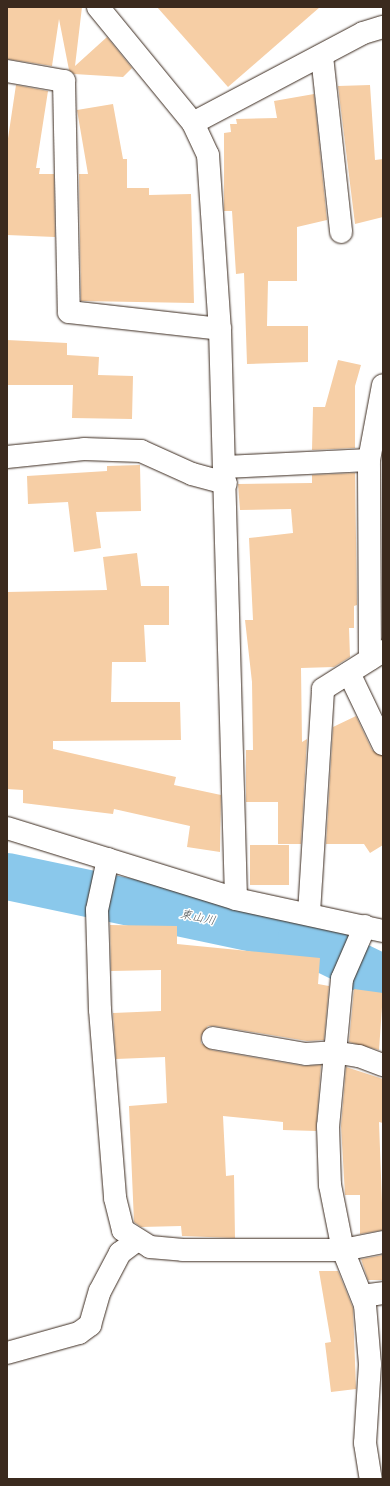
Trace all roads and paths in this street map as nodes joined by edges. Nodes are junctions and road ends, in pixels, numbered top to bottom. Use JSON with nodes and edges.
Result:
{"nodes":[{"id":1,"x":98,"y":7,"type":"edge"},
{"id":2,"x":383,"y":27,"type":"edge"},
{"id":3,"x":322,"y":56,"type":"junction"},
{"id":4,"x":7,"y":71,"type":"edge"},
{"id":5,"x":194,"y":123,"type":"junction"},
{"id":6,"x":341,"y":232,"type":"dead end"},
{"id":7,"x":220,"y":329,"type":"junction"},
{"id":8,"x":383,"y":385,"type":"edge"},
{"id":9,"x":7,"y":457,"type":"edge"},
{"id":10,"x":369,"y":460,"type":"junction"},
{"id":11,"x":226,"y":475,"type":"junction"},
{"id":12,"x":377,"y":655,"type":"edge"},
{"id":13,"x":349,"y":672,"type":"junction"},
{"id":14,"x":383,"y":744,"type":"edge"},
{"id":15,"x":7,"y":828,"type":"edge"},
{"id":16,"x":108,"y":859,"type":"junction"},
{"id":17,"x":236,"y":899,"type":"junction"},
{"id":18,"x":309,"y":914,"type":"junction"},
{"id":19,"x":374,"y":928,"type":"edge"},
{"id":20,"x":213,"y":1038,"type":"dead end"},
{"id":21,"x":333,"y":1052,"type":"junction"},
{"id":22,"x":383,"y":1065,"type":"edge"},
{"id":23,"x":136,"y":1241,"type":"junction"},
{"id":24,"x":383,"y":1242,"type":"edge"},
{"id":25,"x":343,"y":1250,"type":"junction"},
{"id":26,"x":373,"y":1294,"type":"edge"},
{"id":27,"x":7,"y":1353,"type":"edge"},
{"id":28,"x":371,"y":1479,"type":"edge"}],
"edges":[{"from":1,"to":5,"type":"street"},
{"from":2,"to":3,"type":"street"},
{"from":3,"to":5,"type":"street"},
{"from":3,"to":6,"type":"street"},
{"from":4,"to":7,"type":"street"},
{"from":5,"to":7,"type":"street"},
{"from":7,"to":11,"type":"street"},
{"from":8,"to":10,"type":"street"},
{"from":9,"to":11,"type":"street"},
{"from":10,"to":11,"type":"street"},
{"from":10,"to":12,"type":"street"},
{"from":11,"to":17,"type":"street"},
{"from":12,"to":13,"type":"street"},
{"from":13,"to":14,"type":"street"},
{"from":13,"to":18,"type":"street"},
{"from":15,"to":16,"type":"street"},
{"from":16,"to":17,"type":"street"},
{"from":16,"to":23,"type":"street"},
{"from":17,"to":18,"type":"street"},
{"from":18,"to":19,"type":"street"},
{"from":19,"to":21,"type":"street"},
{"from":20,"to":21,"type":"street"},
{"from":21,"to":22,"type":"street"},
{"from":21,"to":25,"type":"street"},
{"from":23,"to":25,"type":"street"},
{"from":23,"to":27,"type":"street"},
{"from":24,"to":25,"type":"street"},
{"from":25,"to":26,"type":"street"},
{"from":26,"to":28,"type":"street"}]}
